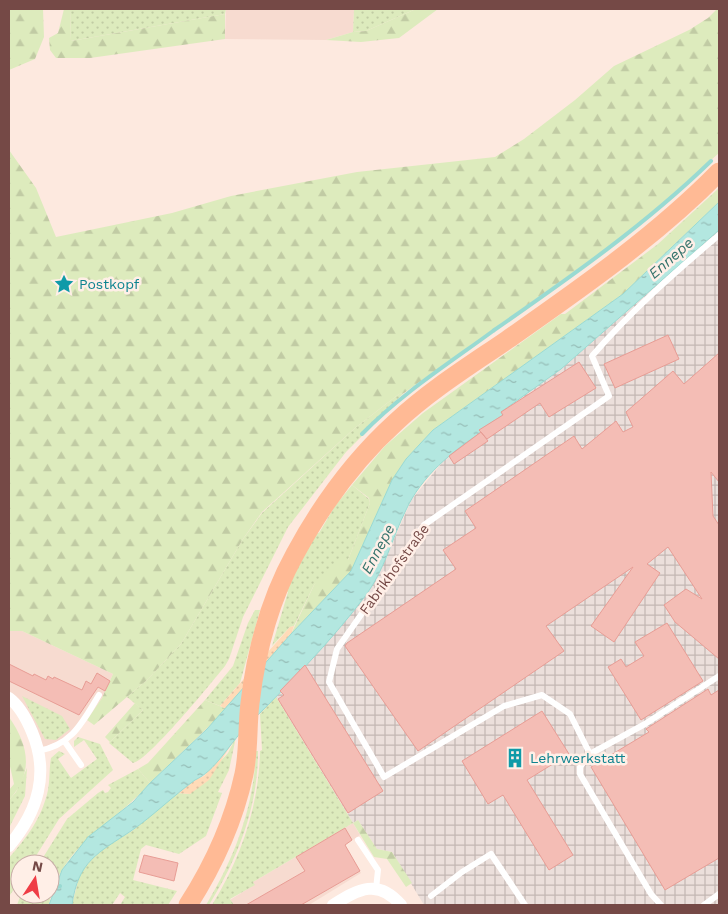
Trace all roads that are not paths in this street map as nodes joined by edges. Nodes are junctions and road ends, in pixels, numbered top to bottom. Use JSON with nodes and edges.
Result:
{"nodes":[{"id":1,"x":719,"y":172,"type":"edge"},
{"id":2,"x":719,"y":235,"type":"edge"},
{"id":3,"x":719,"y":676,"type":"edge"},
{"id":4,"x":99,"y":695,"type":"dead end"},
{"id":5,"x":9,"y":698,"type":"edge"},
{"id":6,"x":65,"y":742,"type":"junction"},
{"id":7,"x":38,"y":751,"type":"junction"},
{"id":8,"x":590,"y":754,"type":"junction"},
{"id":9,"x":82,"y":765,"type":"dead end"},
{"id":10,"x":358,"y":840,"type":"dead end"},
{"id":11,"x":9,"y":846,"type":"edge"},
{"id":12,"x":376,"y":888,"type":"junction"},
{"id":13,"x":719,"y":894,"type":"edge"},
{"id":14,"x":431,"y":896,"type":"dead end"},
{"id":15,"x":188,"y":905,"type":"edge"},
{"id":16,"x":333,"y":905,"type":"edge"},
{"id":17,"x":401,"y":905,"type":"edge"},
{"id":18,"x":525,"y":905,"type":"edge"},
{"id":19,"x":661,"y":905,"type":"edge"},
{"id":20,"x":704,"y":905,"type":"edge"}],
"edges":[{"from":1,"to":15,"type":"main road"},
{"from":2,"to":8,"type":"lane","name":"Fabrikhofstraße"},
{"from":3,"to":8,"type":"lane"},
{"from":4,"to":6,"type":"lane"},
{"from":5,"to":7,"type":"street"},
{"from":6,"to":7,"type":"lane"},
{"from":6,"to":9,"type":"lane"},
{"from":7,"to":11,"type":"street"},
{"from":8,"to":19,"type":"lane"},
{"from":10,"to":12,"type":"lane"},
{"from":12,"to":16,"type":"street"},
{"from":12,"to":17,"type":"street"},
{"from":13,"to":20,"type":"lane"},
{"from":14,"to":18,"type":"lane"}]}
